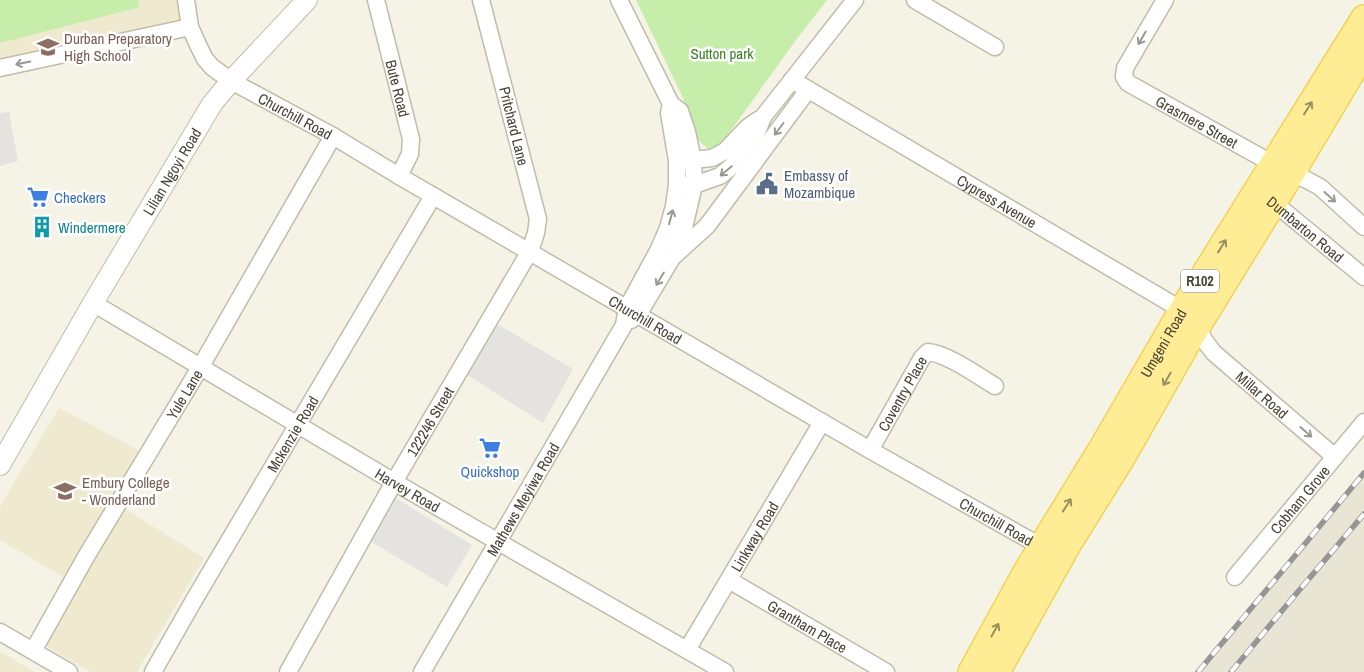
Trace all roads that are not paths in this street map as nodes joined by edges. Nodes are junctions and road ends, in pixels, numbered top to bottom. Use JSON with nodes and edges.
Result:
{"nodes":[{"id":1,"x":186,"y":0,"type":"edge"},
{"id":2,"x":307,"y":0,"type":"edge"},
{"id":3,"x":376,"y":0,"type":"edge"},
{"id":4,"x":481,"y":0,"type":"edge"},
{"id":5,"x":619,"y":0,"type":"edge"},
{"id":6,"x":855,"y":0,"type":"edge"},
{"id":7,"x":915,"y":0,"type":"edge"},
{"id":8,"x":1165,"y":0,"type":"edge"},
{"id":9,"x":1362,"y":24,"type":"edge"},
{"id":10,"x":190,"y":27,"type":"junction"},
{"id":11,"x":995,"y":47,"type":"dead end"},
{"id":12,"x":1364,"y":52,"type":"edge"},
{"id":13,"x":0,"y":68,"type":"edge"},
{"id":14,"x":792,"y":80,"type":"junction"},
{"id":15,"x":231,"y":81,"type":"junction"},
{"id":16,"x":808,"y":90,"type":"junction"},
{"id":17,"x":762,"y":117,"type":"junction"},
{"id":18,"x":333,"y":136,"type":"junction"},
{"id":19,"x":685,"y":161,"type":"junction"},
{"id":20,"x":1283,"y":169,"type":"junction"},
{"id":21,"x":399,"y":176,"type":"junction"},
{"id":22,"x":694,"y":184,"type":"junction"},
{"id":23,"x":677,"y":185,"type":"junction"},
{"id":24,"x":433,"y":196,"type":"junction"},
{"id":25,"x":1266,"y":196,"type":"junction"},
{"id":26,"x":1364,"y":227,"type":"edge"},
{"id":27,"x":530,"y":252,"type":"junction"},
{"id":28,"x":672,"y":258,"type":"junction"},
{"id":29,"x":1361,"y":268,"type":"edge"},
{"id":30,"x":92,"y":303,"type":"junction"},
{"id":31,"x":633,"y":311,"type":"junction"},
{"id":32,"x":1190,"y":317,"type":"junction"},
{"id":33,"x":201,"y":366,"type":"junction"},
{"id":34,"x":996,"y":386,"type":"dead end"},
{"id":35,"x":822,"y":422,"type":"junction"},
{"id":36,"x":1364,"y":422,"type":"edge"},
{"id":37,"x":298,"y":424,"type":"junction"},
{"id":38,"x":870,"y":450,"type":"junction"},
{"id":39,"x":1335,"y":457,"type":"junction"},
{"id":40,"x":0,"y":465,"type":"edge"},
{"id":41,"x":394,"y":482,"type":"junction"},
{"id":42,"x":498,"y":542,"type":"junction"},
{"id":43,"x":1051,"y":552,"type":"junction"},
{"id":44,"x":1235,"y":577,"type":"dead end"},
{"id":45,"x":729,"y":580,"type":"junction"},
{"id":46,"x":0,"y":632,"type":"edge"},
{"id":47,"x":688,"y":650,"type":"junction"},
{"id":48,"x":34,"y":651,"type":"junction"},
{"id":49,"x":69,"y":672,"type":"edge"},
{"id":50,"x":153,"y":672,"type":"edge"},
{"id":51,"x":288,"y":672,"type":"edge"},
{"id":52,"x":422,"y":672,"type":"edge"},
{"id":53,"x":725,"y":672,"type":"edge"},
{"id":54,"x":886,"y":672,"type":"edge"},
{"id":55,"x":971,"y":672,"type":"edge"},
{"id":56,"x":997,"y":672,"type":"edge"}],
"edges":[{"from":1,"to":10,"type":"street","name":"Churchill Road"},
{"from":2,"to":15,"type":"street","name":"Lilian Ngoyi Road"},
{"from":3,"to":21,"type":"street","name":"Bute Road"},
{"from":4,"to":27,"type":"street","name":"Pritchard Lane"},
{"from":5,"to":19,"type":"street"},
{"from":6,"to":14,"type":"street"},
{"from":7,"to":11,"type":"street"},
{"from":8,"to":20,"type":"street","name":"Grasmere Street","one_way":true},
{"from":20,"to":9,"type":"main road","name":"Umgeni Road","number":"R102","one_way":true},
{"from":10,"to":13,"type":"street","one_way":true},
{"from":10,"to":15,"type":"street","name":"Churchill Road"},
{"from":12,"to":20,"type":"main road","name":"Umgeni Road","number":"R102"},
{"from":14,"to":16,"type":"street","name":"Cypress Avenue"},
{"from":14,"to":17,"type":"street"},
{"from":15,"to":18,"type":"street","name":"Churchill Road"},
{"from":15,"to":30,"type":"street","name":"Lilian Ngoyi Road"},
{"from":16,"to":28,"type":"street","one_way":true},
{"from":16,"to":32,"type":"street","name":"Cypress Avenue"},
{"from":17,"to":19,"type":"street"},
{"from":17,"to":22,"type":"street","one_way":true},
{"from":18,"to":21,"type":"street","name":"Churchill Road"},
{"from":18,"to":33,"type":"street","name":"Yule Lane"},
{"from":19,"to":22,"type":"street","name":"Mathews Meyiwa Road"},
{"from":19,"to":23,"type":"street","name":"Mathews Meyiwa Road"},
{"from":20,"to":25,"type":"main road","name":"Umgeni Road","number":"R102"},
{"from":20,"to":26,"type":"street","one_way":true},
{"from":21,"to":24,"type":"street","name":"Churchill Road"},
{"from":22,"to":23,"type":"street"},
{"from":22,"to":28,"type":"street","name":"Mathews Meyiwa Road"},
{"from":31,"to":23,"type":"street","name":"Mathews Meyiwa Road","one_way":true},
{"from":24,"to":27,"type":"street","name":"Churchill Road"},
{"from":24,"to":37,"type":"street","name":"Mckenzie Road"},
{"from":25,"to":29,"type":"street","name":"Dumbarton Road"},
{"from":25,"to":32,"type":"main road","name":"Umgeni Road","number":"R102"},
{"from":27,"to":31,"type":"street","name":"Churchill Road"},
{"from":27,"to":41,"type":"street","name":"122246 Street"},
{"from":28,"to":31,"type":"street","name":"Mathews Meyiwa Road","one_way":true},
{"from":30,"to":33,"type":"street","name":"Harvey Road"},
{"from":30,"to":40,"type":"street","name":"Lilian Ngoyi Road"},
{"from":31,"to":35,"type":"street","name":"Churchill Road"},
{"from":31,"to":42,"type":"street","name":"Mathews Meyiwa Road"},
{"from":32,"to":39,"type":"street","name":"Millar Road","one_way":true},
{"from":32,"to":43,"type":"main road","name":"Umgeni Road","number":"R102"},
{"from":33,"to":37,"type":"street","name":"Harvey Road"},
{"from":33,"to":48,"type":"street","name":"Yule Lane"},
{"from":34,"to":38,"type":"street","name":"Coventry Place"},
{"from":35,"to":38,"type":"street","name":"Churchill Road"},
{"from":35,"to":45,"type":"street","name":"Linkway Road"},
{"from":36,"to":39,"type":"street","name":"Cobham Grove"},
{"from":37,"to":41,"type":"street","name":"Harvey Road"},
{"from":37,"to":50,"type":"street","name":"Mckenzie Road"},
{"from":38,"to":43,"type":"street","name":"Churchill Road"},
{"from":39,"to":44,"type":"street","name":"Cobham Grove"},
{"from":41,"to":42,"type":"street","name":"Harvey Road"},
{"from":41,"to":51,"type":"street","name":"122246 Street"},
{"from":42,"to":47,"type":"street","name":"Harvey Road"},
{"from":42,"to":52,"type":"street","name":"Mathews Meyiwa Road"},
{"from":55,"to":43,"type":"main road","name":"Umgeni Road","number":"R102","one_way":true},
{"from":43,"to":56,"type":"main road","name":"Umgeni Road","number":"R102"},
{"from":45,"to":47,"type":"street","name":"Linkway Road"},
{"from":45,"to":54,"type":"street","name":"Grantham Place"},
{"from":46,"to":48,"type":"street"},
{"from":47,"to":53,"type":"street","name":"Harvey Road"},
{"from":48,"to":49,"type":"street"}]}
